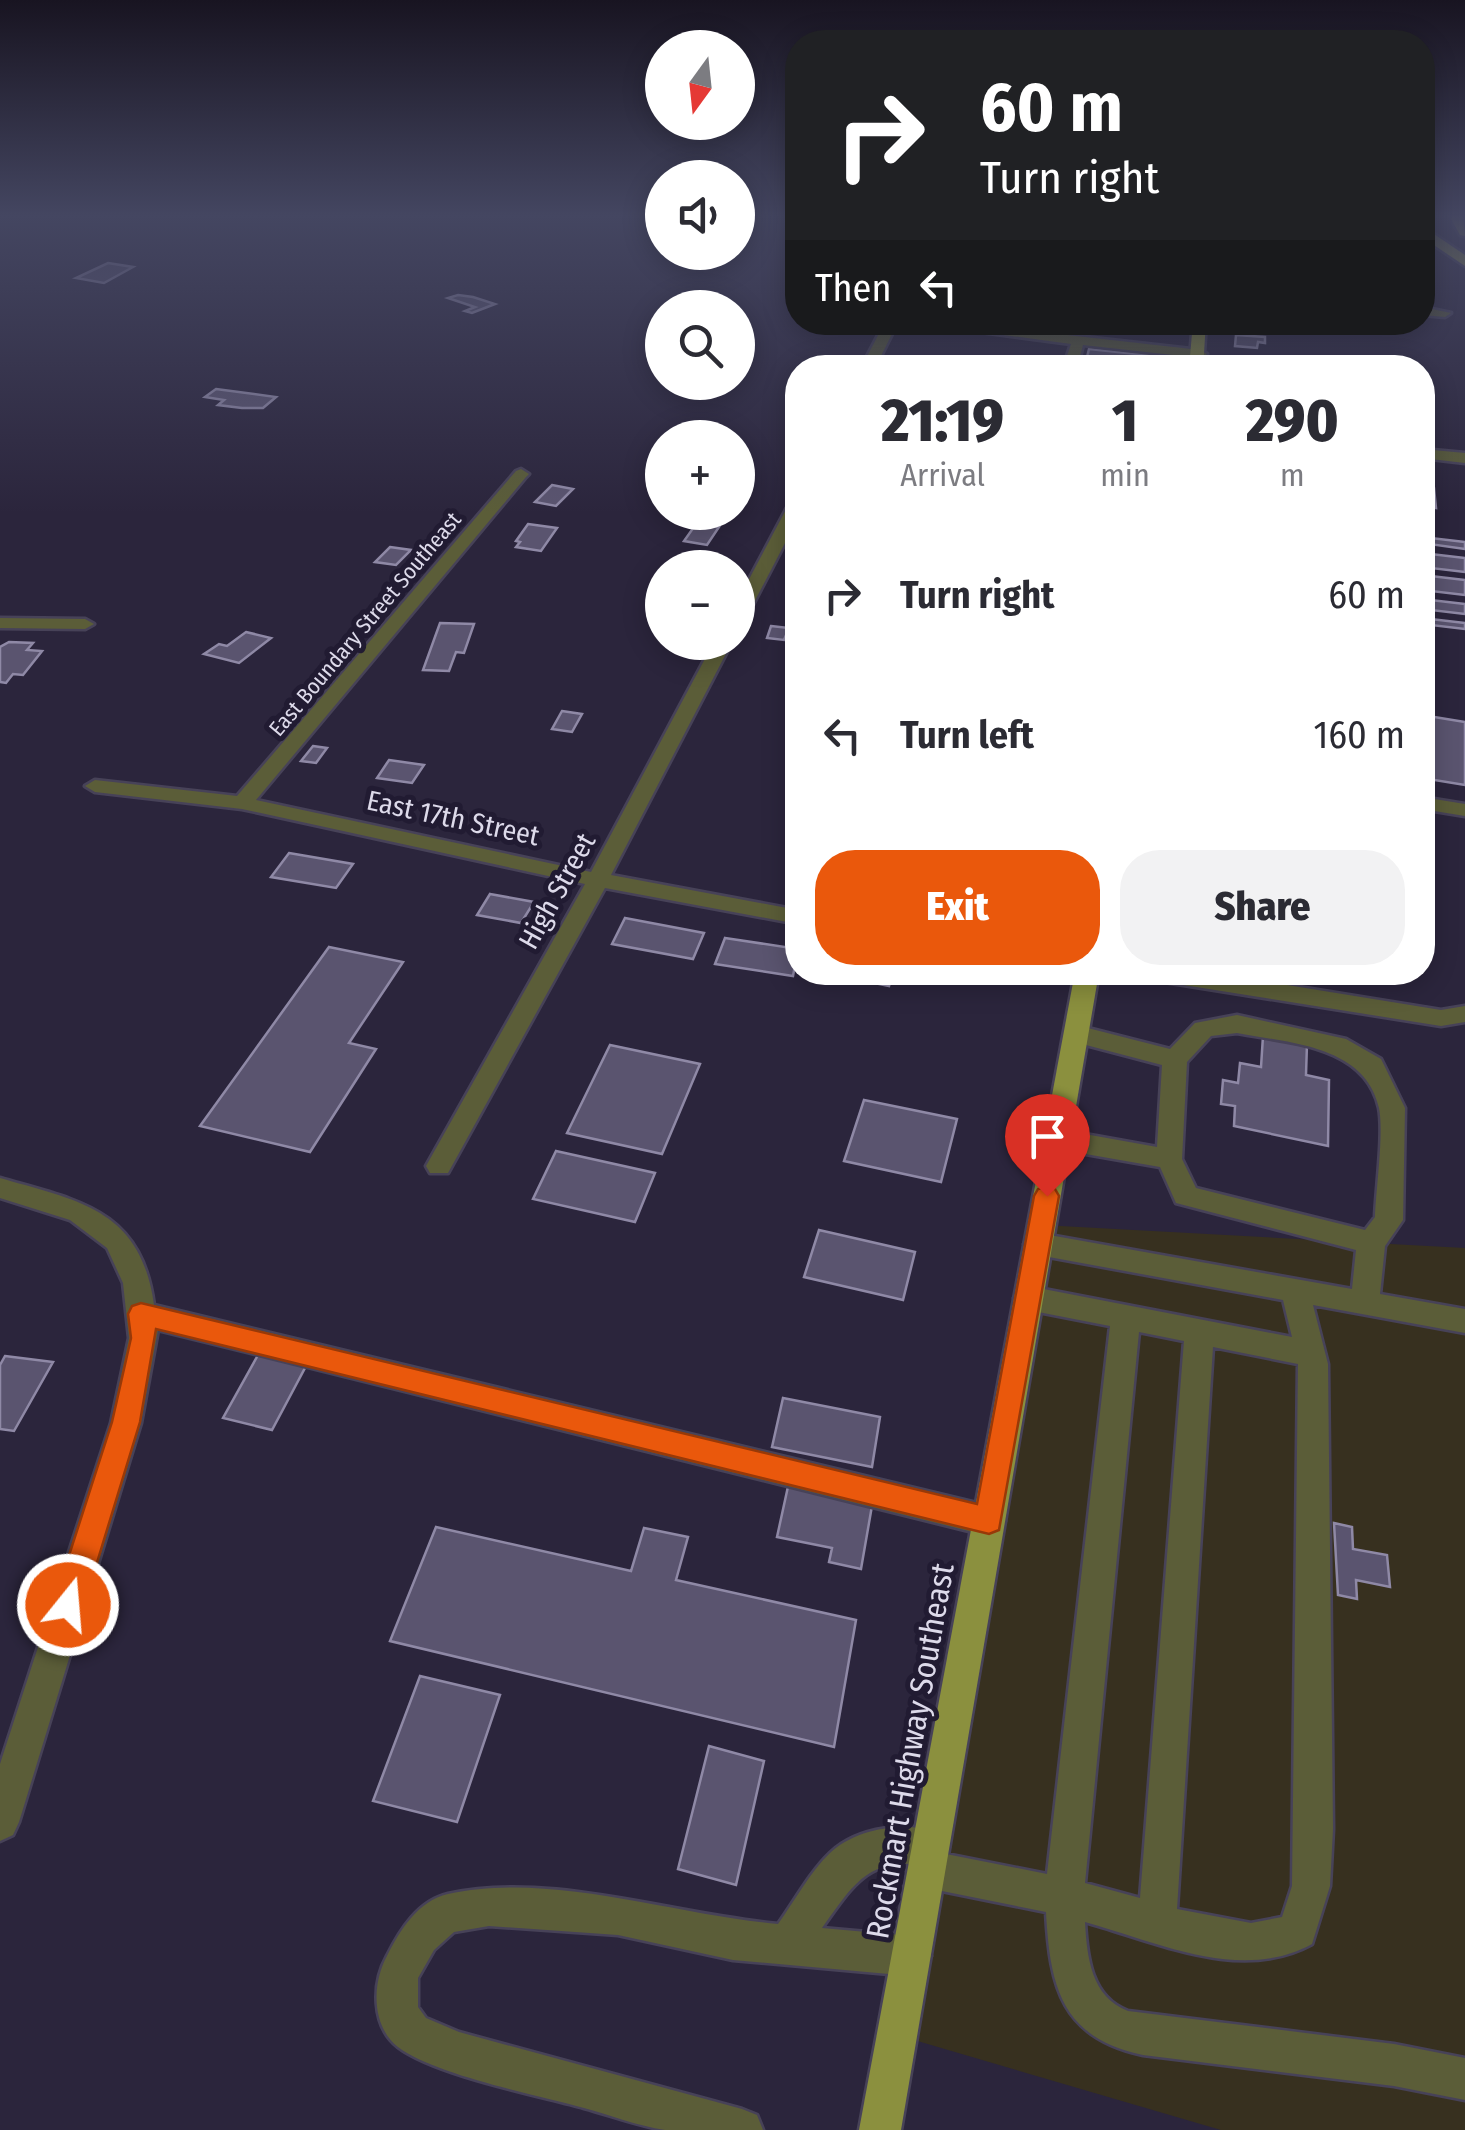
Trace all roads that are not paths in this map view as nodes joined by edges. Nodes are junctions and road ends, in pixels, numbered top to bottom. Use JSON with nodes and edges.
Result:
{"nodes":[{"id":1,"x":1032,"y":335,"type":"edge"},
{"id":2,"x":1078,"y":340,"type":"junction"},
{"id":3,"x":1074,"y":355,"type":"edge"},
{"id":4,"x":1164,"y":355,"type":"edge"},
{"id":5,"x":1435,"y":455,"type":"edge"},
{"id":6,"x":1465,"y":458,"type":"edge"},
{"id":7,"x":521,"y":474,"type":"dead end"},
{"id":8,"x":785,"y":527,"type":"edge"},
{"id":9,"x":755,"y":584,"type":"edge"},
{"id":10,"x":0,"y":623,"type":"edge"},
{"id":11,"x":85,"y":624,"type":"dead end"},
{"id":12,"x":714,"y":660,"type":"edge"},
{"id":13,"x":96,"y":786,"type":"dead end"},
{"id":14,"x":242,"y":803,"type":"junction"},
{"id":15,"x":1435,"y":805,"type":"edge"},
{"id":16,"x":1465,"y":810,"type":"edge"},
{"id":17,"x":598,"y":880,"type":"junction"},
{"id":18,"x":785,"y":916,"type":"edge"},
{"id":19,"x":1085,"y":985,"type":"edge"},
{"id":20,"x":1234,"y":985,"type":"edge"},
{"id":21,"x":1465,"y":1014,"type":"edge"},
{"id":22,"x":1076,"y":1034,"type":"junction"},
{"id":23,"x":1175,"y":1059,"type":"junction"},
{"id":24,"x":1057,"y":1139,"type":"junction"},
{"id":25,"x":1168,"y":1159,"type":"junction"},
{"id":26,"x":439,"y":1166,"type":"dead end"},
{"id":27,"x":0,"y":1188,"type":"edge"},
{"id":28,"x":1371,"y":1243,"type":"junction"},
{"id":29,"x":1038,"y":1244,"type":"junction"},
{"id":30,"x":1296,"y":1292,"type":"junction"},
{"id":31,"x":1028,"y":1298,"type":"junction"},
{"id":32,"x":1364,"y":1305,"type":"junction"},
{"id":33,"x":141,"y":1314,"type":"junction"},
{"id":34,"x":1126,"y":1318,"type":"junction"},
{"id":35,"x":1465,"y":1321,"type":"edge"},
{"id":36,"x":1199,"y":1332,"type":"junction"},
{"id":37,"x":1310,"y":1354,"type":"junction"},
{"id":38,"x":989,"y":1520,"type":"junction"},
{"id":39,"x":0,"y":1822,"type":"edge"},
{"id":40,"x":928,"y":1858,"type":"junction"},
{"id":41,"x":1064,"y":1897,"type":"junction"},
{"id":42,"x":1158,"y":1924,"type":"junction"},
{"id":43,"x":787,"y":1945,"type":"junction"},
{"id":44,"x":911,"y":1956,"type":"junction"},
{"id":45,"x":1465,"y":2079,"type":"edge"},
{"id":46,"x":742,"y":2130,"type":"edge"},
{"id":47,"x":880,"y":2130,"type":"edge"}],
"edges":[{"from":1,"to":2,"type":"street"},
{"from":2,"to":3,"type":"street"},
{"from":2,"to":4,"type":"street"},
{"from":5,"to":6,"type":"street"},
{"from":7,"to":14,"type":"street","name":"East Boundary Street Southeast"},
{"from":8,"to":9,"type":"street"},
{"from":10,"to":11,"type":"street"},
{"from":12,"to":17,"type":"street","name":"High Street"},
{"from":13,"to":14,"type":"street","name":"East 17th Street"},
{"from":14,"to":17,"type":"street","name":"East 17th Street"},
{"from":15,"to":16,"type":"street"},
{"from":17,"to":18,"type":"street","name":"East 17th Street"},
{"from":17,"to":26,"type":"street","name":"High Street"},
{"from":19,"to":22,"type":"main road","name":"Rockmart Highway Southeast"},
{"from":20,"to":21,"type":"street"},
{"from":22,"to":23,"type":"street"},
{"from":22,"to":24,"type":"main road","name":"Rockmart Highway Southeast"},
{"from":23,"to":25,"type":"street"},
{"from":23,"to":28,"type":"street"},
{"from":24,"to":25,"type":"street"},
{"from":24,"to":29,"type":"main road","name":"Rockmart Highway Southeast"},
{"from":25,"to":28,"type":"street"},
{"from":27,"to":33,"type":"street"},
{"from":28,"to":32,"type":"street"},
{"from":29,"to":30,"type":"street"},
{"from":29,"to":31,"type":"main road","name":"Rockmart Highway Southeast"},
{"from":30,"to":32,"type":"street"},
{"from":30,"to":37,"type":"street"},
{"from":31,"to":34,"type":"street"},
{"from":31,"to":38,"type":"main road","name":"Rockmart Highway Southeast"},
{"from":32,"to":35,"type":"street"},
{"from":33,"to":38,"type":"street"},
{"from":33,"to":39,"type":"street"},
{"from":34,"to":36,"type":"street"},
{"from":34,"to":41,"type":"street"},
{"from":36,"to":37,"type":"street"},
{"from":36,"to":42,"type":"street"},
{"from":37,"to":42,"type":"street"},
{"from":38,"to":40,"type":"main road","name":"Rockmart Highway Southeast"},
{"from":40,"to":41,"type":"street"},
{"from":40,"to":43,"type":"street"},
{"from":40,"to":44,"type":"main road","name":"Rockmart Highway Southeast"},
{"from":41,"to":42,"type":"street"},
{"from":41,"to":45,"type":"street"},
{"from":43,"to":44,"type":"street"},
{"from":43,"to":46,"type":"street"},
{"from":44,"to":47,"type":"main road","name":"Rockmart Highway Southeast"}]}
